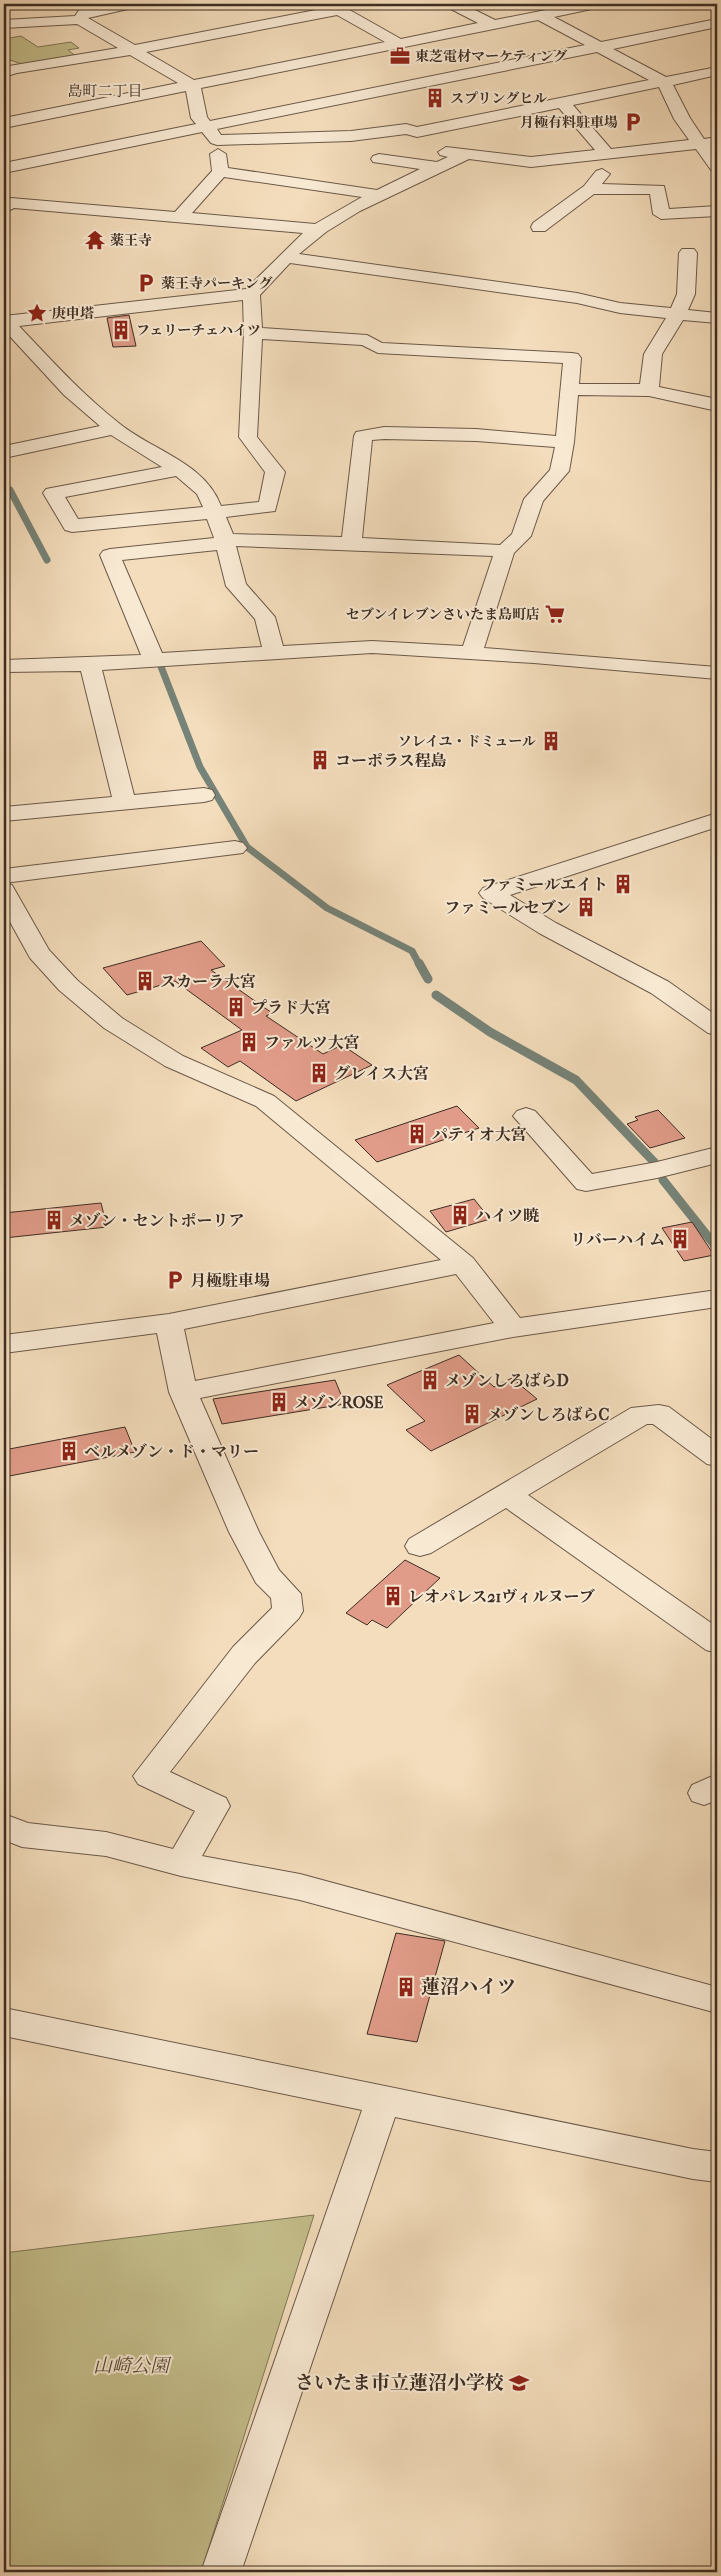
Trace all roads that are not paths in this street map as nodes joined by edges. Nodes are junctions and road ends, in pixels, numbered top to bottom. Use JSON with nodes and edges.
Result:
{"nodes":[{"id":1,"x":132,"y":4,"type":"edge"},
{"id":2,"x":452,"y":4,"type":"edge"},
{"id":3,"x":596,"y":4,"type":"edge"},
{"id":4,"x":334,"y":7,"type":"edge"},
{"id":5,"x":4,"y":8,"type":"edge"},
{"id":6,"x":542,"y":16,"type":"junction"},
{"id":7,"x":79,"y":20,"type":"junction"},
{"id":8,"x":25,"y":22,"type":"junction"},
{"id":9,"x":717,"y":23,"type":"edge"},
{"id":10,"x":4,"y":24,"type":"edge"},
{"id":11,"x":494,"y":26,"type":"junction"},
{"id":12,"x":238,"y":30,"type":"junction"},
{"id":13,"x":208,"y":35,"type":"junction"},
{"id":14,"x":400,"y":44,"type":"junction"},
{"id":15,"x":600,"y":47,"type":"junction"},
{"id":16,"x":134,"y":50,"type":"junction"},
{"id":17,"x":48,"y":64,"type":"junction"},
{"id":18,"x":7,"y":69,"type":"edge"},
{"id":19,"x":93,"y":70,"type":"dead end"},
{"id":20,"x":717,"y":71,"type":"edge"},
{"id":21,"x":664,"y":82,"type":"junction"},
{"id":22,"x":191,"y":85,"type":"junction"},
{"id":23,"x":563,"y":103,"type":"junction"},
{"id":24,"x":4,"y":123,"type":"edge"},
{"id":25,"x":206,"y":127,"type":"junction"},
{"id":26,"x":417,"y":132,"type":"junction"},
{"id":27,"x":216,"y":140,"type":"junction"},
{"id":28,"x":717,"y":142,"type":"edge"},
{"id":29,"x":700,"y":143,"type":"junction"},
{"id":30,"x":602,"y":155,"type":"junction"},
{"id":31,"x":463,"y":156,"type":"junction"},
{"id":32,"x":379,"y":159,"type":"dead end"},
{"id":33,"x":440,"y":167,"type":"junction"},
{"id":34,"x":717,"y":167,"type":"edge"},
{"id":35,"x":4,"y":168,"type":"edge"},
{"id":36,"x":220,"y":172,"type":"junction"},
{"id":37,"x":590,"y":189,"type":"junction"},
{"id":38,"x":380,"y":194,"type":"junction"},
{"id":39,"x":4,"y":208,"type":"edge"},
{"id":40,"x":717,"y":211,"type":"edge"},
{"id":41,"x":180,"y":216,"type":"junction"},
{"id":42,"x":539,"y":227,"type":"dead end"},
{"id":43,"x":319,"y":229,"type":"junction"},
{"id":44,"x":688,"y":253,"type":"dead end"},
{"id":45,"x":286,"y":257,"type":"junction"},
{"id":46,"x":251,"y":294,"type":"junction"},
{"id":47,"x":677,"y":315,"type":"junction"},
{"id":48,"x":717,"y":318,"type":"edge"},
{"id":49,"x":4,"y":321,"type":"edge"},
{"id":50,"x":253,"y":333,"type":"junction"},
{"id":51,"x":570,"y":389,"type":"junction"},
{"id":52,"x":649,"y":390,"type":"junction"},
{"id":53,"x":717,"y":405,"type":"edge"},
{"id":54,"x":114,"y":429,"type":"junction"},
{"id":55,"x":565,"y":442,"type":"junction"},
{"id":56,"x":4,"y":452,"type":"edge"},
{"id":57,"x":180,"y":469,"type":"junction"},
{"id":58,"x":214,"y":512,"type":"junction"},
{"id":59,"x":225,"y":542,"type":"junction"},
{"id":60,"x":351,"y":543,"type":"junction"},
{"id":61,"x":505,"y":551,"type":"junction"},
{"id":62,"x":472,"y":652,"type":"junction"},
{"id":63,"x":274,"y":653,"type":"junction"},
{"id":64,"x":154,"y":660,"type":"junction"},
{"id":65,"x":90,"y":664,"type":"junction"},
{"id":66,"x":4,"y":666,"type":"edge"},
{"id":67,"x":717,"y":673,"type":"edge"},
{"id":68,"x":204,"y":795,"type":"dead end"},
{"id":69,"x":124,"y":802,"type":"junction"},
{"id":70,"x":4,"y":814,"type":"edge"},
{"id":71,"x":717,"y":820,"type":"edge"},
{"id":72,"x":235,"y":848,"type":"dead end"},
{"id":73,"x":4,"y":876,"type":"edge"},
{"id":74,"x":4,"y":890,"type":"edge"},
{"id":75,"x":717,"y":1028,"type":"edge"},
{"id":76,"x":526,"y":1116,"type":"dead end"},
{"id":77,"x":717,"y":1155,"type":"edge"},
{"id":78,"x":463,"y":1264,"type":"junction"},
{"id":79,"x":717,"y":1299,"type":"edge"},
{"id":80,"x":169,"y":1323,"type":"junction"},
{"id":81,"x":513,"y":1328,"type":"junction"},
{"id":82,"x":4,"y":1344,"type":"edge"},
{"id":83,"x":183,"y":1392,"type":"junction"},
{"id":84,"x":717,"y":1457,"type":"edge"},
{"id":85,"x":507,"y":1494,"type":"junction"},
{"id":86,"x":420,"y":1546,"type":"dead end"},
{"id":87,"x":715,"y":1637,"type":"edge"},
{"id":88,"x":4,"y":1826,"type":"edge"},
{"id":89,"x":180,"y":1864,"type":"junction"},
{"id":90,"x":717,"y":2000,"type":"edge"},
{"id":91,"x":4,"y":2022,"type":"edge"},
{"id":92,"x":383,"y":2100,"type":"junction"},
{"id":93,"x":717,"y":2167,"type":"edge"},
{"id":94,"x":221,"y":2572,"type":"edge"}],
"edges":[{"from":1,"to":7,"type":"street"},
{"from":2,"to":11,"type":"street"},
{"from":3,"to":6,"type":"street"},
{"from":4,"to":12,"type":"street"},
{"from":4,"to":14,"type":"street"},
{"from":5,"to":8,"type":"street"},
{"from":6,"to":11,"type":"street"},
{"from":6,"to":15,"type":"street"},
{"from":7,"to":8,"type":"street"},
{"from":7,"to":16,"type":"street"},
{"from":8,"to":10,"type":"street"},
{"from":9,"to":15,"type":"street"},
{"from":11,"to":14,"type":"street"},
{"from":12,"to":13,"type":"street"},
{"from":12,"to":13,"type":"street"},
{"from":13,"to":16,"type":"street"},
{"from":14,"to":22,"type":"street"},
{"from":15,"to":21,"type":"street"},
{"from":15,"to":25,"type":"street"},
{"from":16,"to":17,"type":"street"},
{"from":16,"to":22,"type":"street"},
{"from":17,"to":18,"type":"street"},
{"from":17,"to":19,"type":"street"},
{"from":20,"to":21,"type":"street"},
{"from":21,"to":23,"type":"street"},
{"from":21,"to":29,"type":"street"},
{"from":22,"to":24,"type":"street"},
{"from":22,"to":25,"type":"street"},
{"from":23,"to":26,"type":"street"},
{"from":23,"to":30,"type":"street"},
{"from":25,"to":27,"type":"street"},
{"from":25,"to":35,"type":"street"},
{"from":26,"to":27,"type":"street"},
{"from":26,"to":31,"type":"street"},
{"from":27,"to":36,"type":"street"},
{"from":28,"to":29,"type":"street"},
{"from":29,"to":30,"type":"street"},
{"from":29,"to":34,"type":"street"},
{"from":30,"to":31,"type":"street"},
{"from":30,"to":37,"type":"street"},
{"from":31,"to":33,"type":"street"},
{"from":32,"to":33,"type":"street"},
{"from":33,"to":38,"type":"street"},
{"from":36,"to":38,"type":"street"},
{"from":36,"to":41,"type":"street"},
{"from":37,"to":40,"type":"street"},
{"from":37,"to":42,"type":"street"},
{"from":38,"to":43,"type":"street"},
{"from":39,"to":41,"type":"street"},
{"from":41,"to":43,"type":"street"},
{"from":43,"to":45,"type":"street"},
{"from":44,"to":47,"type":"street"},
{"from":45,"to":46,"type":"street"},
{"from":45,"to":47,"type":"street"},
{"from":46,"to":49,"type":"street"},
{"from":46,"to":50,"type":"street"},
{"from":47,"to":48,"type":"street"},
{"from":47,"to":52,"type":"street"},
{"from":49,"to":54,"type":"street"},
{"from":50,"to":51,"type":"street"},
{"from":50,"to":58,"type":"street"},
{"from":51,"to":52,"type":"street"},
{"from":51,"to":55,"type":"street"},
{"from":52,"to":53,"type":"street"},
{"from":54,"to":56,"type":"street"},
{"from":54,"to":57,"type":"street"},
{"from":55,"to":60,"type":"street"},
{"from":55,"to":61,"type":"street"},
{"from":57,"to":58,"type":"street"},
{"from":57,"to":58,"type":"street"},
{"from":58,"to":59,"type":"street"},
{"from":59,"to":60,"type":"street"},
{"from":59,"to":63,"type":"street"},
{"from":59,"to":64,"type":"street"},
{"from":60,"to":61,"type":"street"},
{"from":61,"to":62,"type":"street"},
{"from":62,"to":63,"type":"street"},
{"from":62,"to":67,"type":"street"},
{"from":63,"to":64,"type":"street"},
{"from":64,"to":65,"type":"street"},
{"from":65,"to":66,"type":"street"},
{"from":65,"to":69,"type":"street"},
{"from":68,"to":69,"type":"street"},
{"from":69,"to":70,"type":"street"},
{"from":71,"to":75,"type":"street"},
{"from":72,"to":73,"type":"street"},
{"from":74,"to":78,"type":"street"},
{"from":76,"to":77,"type":"street"},
{"from":78,"to":80,"type":"street"},
{"from":78,"to":81,"type":"street"},
{"from":79,"to":81,"type":"street"},
{"from":80,"to":82,"type":"street"},
{"from":80,"to":83,"type":"street"},
{"from":81,"to":83,"type":"street"},
{"from":83,"to":89,"type":"street"},
{"from":84,"to":85,"type":"street"},
{"from":85,"to":86,"type":"street"},
{"from":85,"to":87,"type":"street"},
{"from":88,"to":89,"type":"street"},
{"from":89,"to":90,"type":"street"},
{"from":91,"to":92,"type":"street"},
{"from":92,"to":93,"type":"street"},
{"from":92,"to":94,"type":"street"}]}
